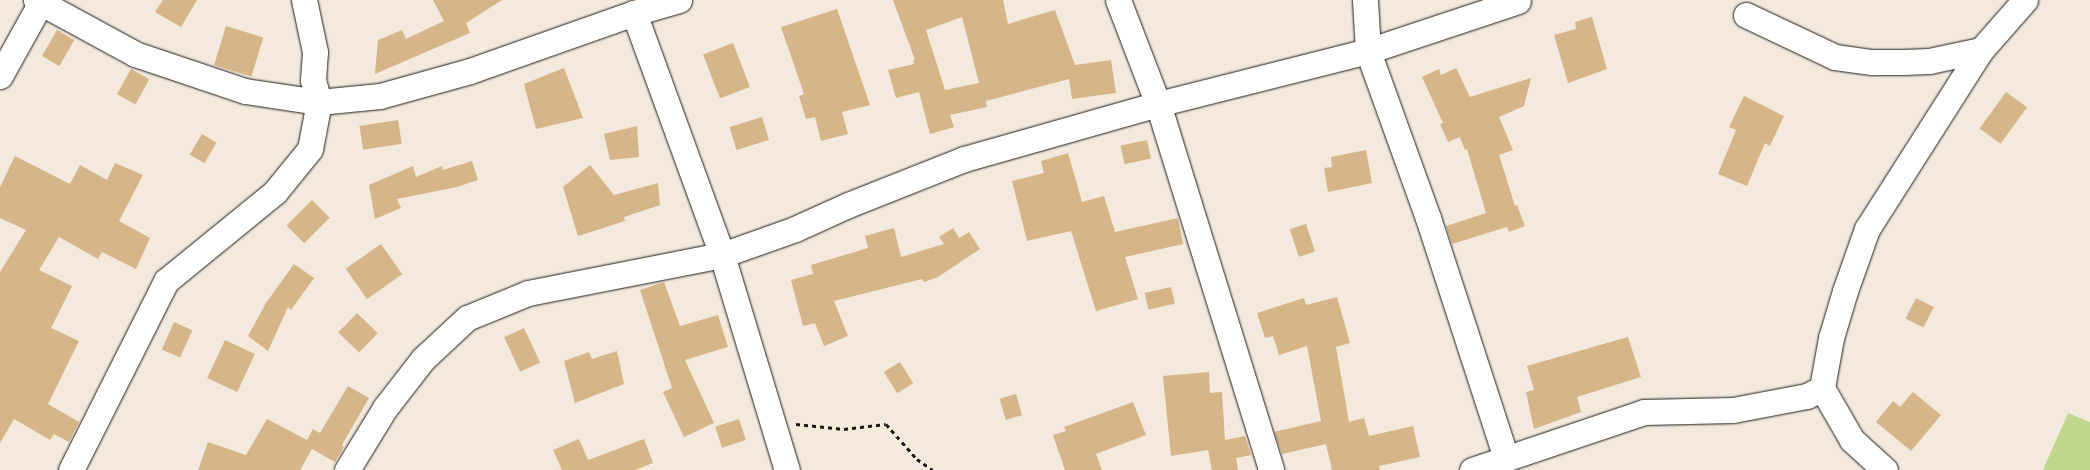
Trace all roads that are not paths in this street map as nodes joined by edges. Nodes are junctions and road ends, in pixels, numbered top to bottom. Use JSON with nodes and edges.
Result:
{"nodes":[{"id":1,"x":304,"y":0,"type":"edge"},
{"id":2,"x":680,"y":0,"type":"edge"},
{"id":3,"x":1118,"y":0,"type":"edge"},
{"id":4,"x":1365,"y":0,"type":"edge"},
{"id":5,"x":2025,"y":0,"type":"edge"},
{"id":6,"x":38,"y":1,"type":"edge"},
{"id":7,"x":1518,"y":1,"type":"edge"},
{"id":8,"x":634,"y":13,"type":"junction"},
{"id":9,"x":1746,"y":15,"type":"dead end"},
{"id":10,"x":1981,"y":50,"type":"junction"},
{"id":11,"x":1368,"y":51,"type":"junction"},
{"id":12,"x":0,"y":76,"type":"edge"},
{"id":13,"x":319,"y":102,"type":"junction"},
{"id":14,"x":1158,"y":104,"type":"junction"},
{"id":15,"x":722,"y":255,"type":"junction"},
{"id":16,"x":1822,"y":388,"type":"junction"},
{"id":17,"x":1506,"y":458,"type":"junction"},
{"id":18,"x":71,"y":470,"type":"edge"},
{"id":19,"x":347,"y":470,"type":"edge"},
{"id":20,"x":787,"y":470,"type":"edge"},
{"id":21,"x":1271,"y":470,"type":"edge"},
{"id":22,"x":1472,"y":470,"type":"edge"},
{"id":23,"x":1885,"y":470,"type":"edge"}],
"edges":[{"from":1,"to":13,"type":"street"},
{"from":2,"to":8,"type":"street"},
{"from":3,"to":14,"type":"street"},
{"from":4,"to":11,"type":"street"},
{"from":5,"to":10,"type":"street"},
{"from":6,"to":12,"type":"street"},
{"from":6,"to":13,"type":"street"},
{"from":7,"to":11,"type":"street"},
{"from":8,"to":13,"type":"street"},
{"from":8,"to":15,"type":"street"},
{"from":9,"to":10,"type":"street"},
{"from":10,"to":16,"type":"street"},
{"from":11,"to":14,"type":"street"},
{"from":11,"to":17,"type":"street"},
{"from":13,"to":18,"type":"street"},
{"from":14,"to":15,"type":"street"},
{"from":14,"to":21,"type":"street"},
{"from":15,"to":19,"type":"street"},
{"from":15,"to":20,"type":"street"},
{"from":16,"to":17,"type":"street"},
{"from":16,"to":23,"type":"street"},
{"from":17,"to":22,"type":"street"}]}
